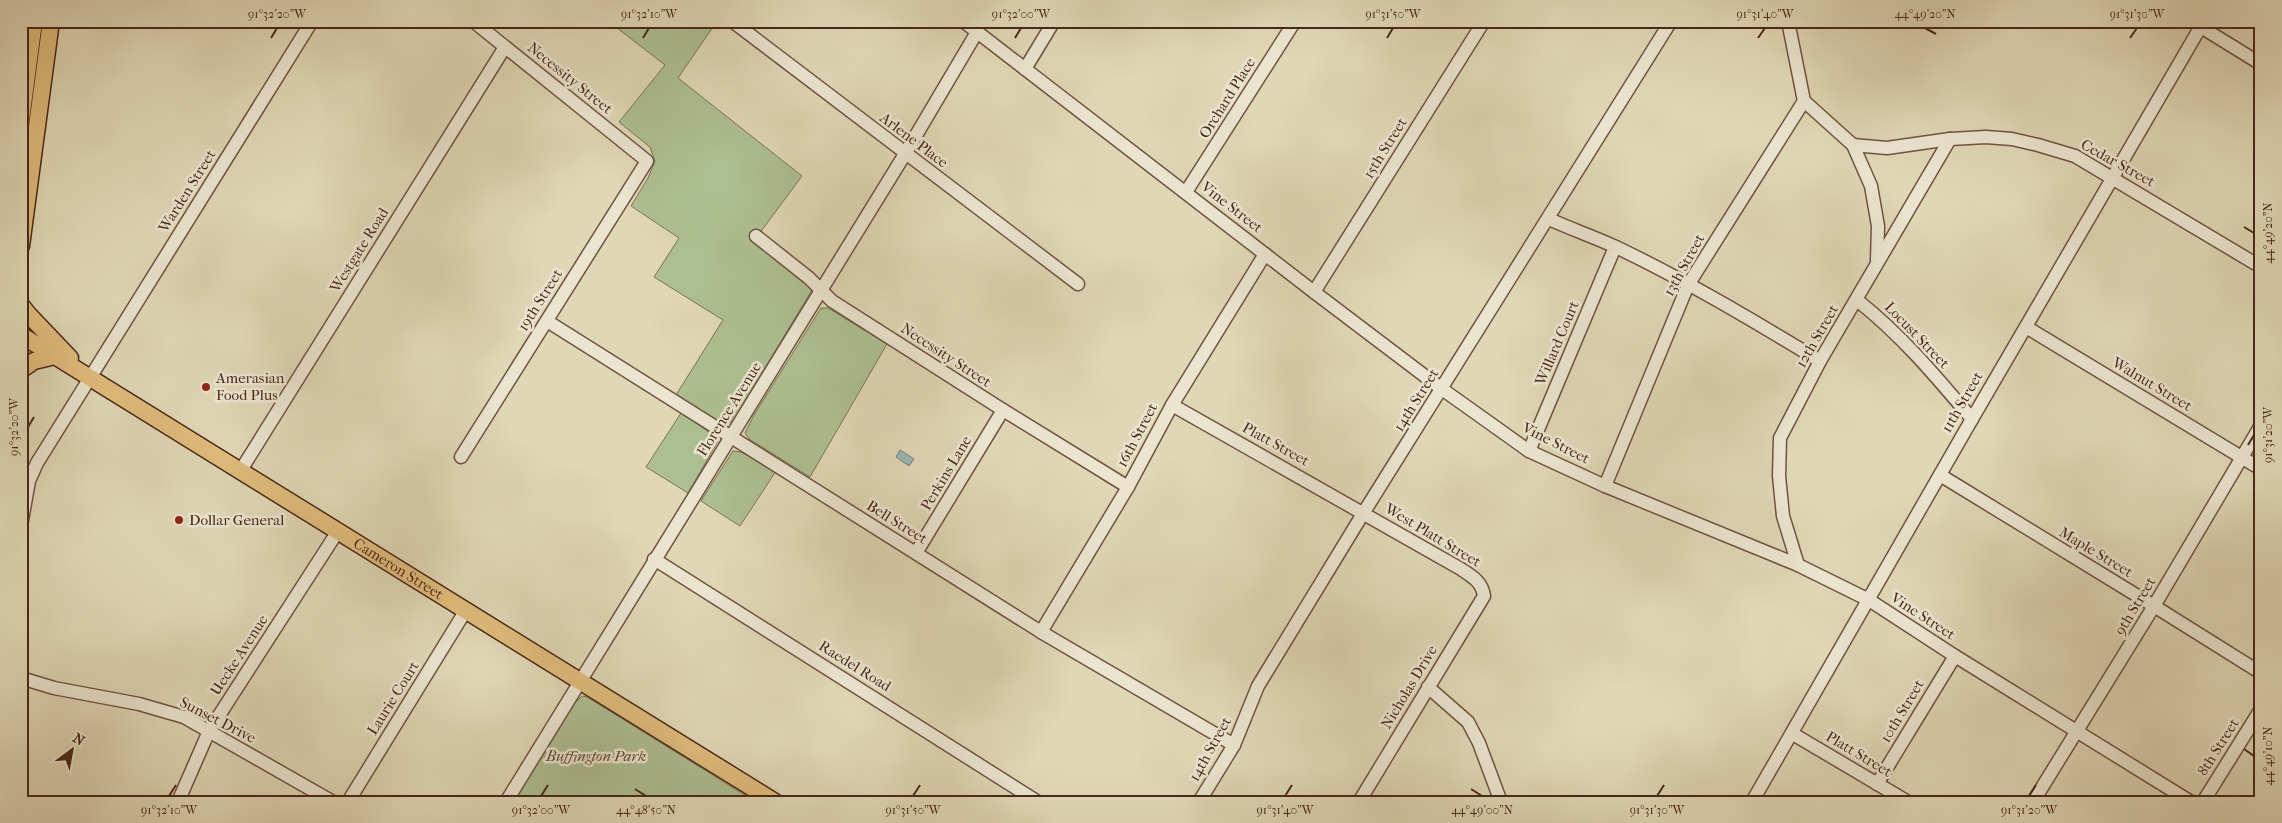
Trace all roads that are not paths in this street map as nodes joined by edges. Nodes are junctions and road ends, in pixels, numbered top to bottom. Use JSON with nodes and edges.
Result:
{"nodes":[{"id":1,"x":23,"y":21,"type":"edge"},
{"id":2,"x":34,"y":21,"type":"edge"},
{"id":3,"x":52,"y":21,"type":"edge"},
{"id":4,"x":312,"y":21,"type":"edge"},
{"id":5,"x":473,"y":21,"type":"edge"},
{"id":6,"x":732,"y":21,"type":"edge"},
{"id":7,"x":963,"y":21,"type":"edge"},
{"id":8,"x":1054,"y":21,"type":"edge"},
{"id":9,"x":1295,"y":21,"type":"edge"},
{"id":10,"x":1484,"y":21,"type":"edge"},
{"id":11,"x":1671,"y":21,"type":"edge"},
{"id":12,"x":1788,"y":21,"type":"edge"},
{"id":13,"x":2202,"y":24,"type":"edge"},
{"id":14,"x":977,"y":32,"type":"junction"},
{"id":15,"x":21,"y":33,"type":"edge"},
{"id":16,"x":505,"y":47,"type":"junction"},
{"id":17,"x":2261,"y":64,"type":"edge"},
{"id":18,"x":1025,"y":69,"type":"junction"},
{"id":19,"x":1804,"y":101,"type":"junction"},
{"id":20,"x":21,"y":120,"type":"edge"},
{"id":21,"x":1950,"y":139,"type":"junction"},
{"id":22,"x":1853,"y":145,"type":"junction"},
{"id":23,"x":905,"y":154,"type":"junction"},
{"id":24,"x":647,"y":160,"type":"joint"},
{"id":25,"x":2113,"y":176,"type":"junction"},
{"id":26,"x":1186,"y":192,"type":"junction"},
{"id":27,"x":1549,"y":219,"type":"junction"},
{"id":28,"x":756,"y":236,"type":"dead end"},
{"id":29,"x":21,"y":246,"type":"edge"},
{"id":30,"x":1615,"y":247,"type":"junction"},
{"id":31,"x":1265,"y":254,"type":"junction"},
{"id":32,"x":1877,"y":262,"type":"junction"},
{"id":33,"x":2261,"y":266,"type":"edge"},
{"id":34,"x":1078,"y":284,"type":"dead end"},
{"id":35,"x":1688,"y":285,"type":"junction"},
{"id":36,"x":821,"y":289,"type":"junction"},
{"id":37,"x":1314,"y":292,"type":"junction"},
{"id":38,"x":1857,"y":300,"type":"junction"},
{"id":39,"x":21,"y":305,"type":"edge"},
{"id":40,"x":547,"y":321,"type":"junction"},
{"id":41,"x":2026,"y":327,"type":"junction"},
{"id":42,"x":21,"y":335,"type":"edge"},
{"id":43,"x":55,"y":356,"type":"junction"},
{"id":44,"x":1820,"y":362,"type":"junction"},
{"id":45,"x":21,"y":370,"type":"edge"},
{"id":46,"x":89,"y":378,"type":"junction"},
{"id":47,"x":1442,"y":389,"type":"junction"},
{"id":48,"x":1172,"y":404,"type":"junction"},
{"id":49,"x":1002,"y":410,"type":"junction"},
{"id":50,"x":1972,"y":418,"type":"junction"},
{"id":51,"x":2261,"y":425,"type":"edge"},
{"id":52,"x":731,"y":438,"type":"junction"},
{"id":53,"x":1529,"y":451,"type":"junction"},
{"id":54,"x":461,"y":457,"type":"dead end"},
{"id":55,"x":2242,"y":457,"type":"junction"},
{"id":56,"x":2261,"y":469,"type":"edge"},
{"id":57,"x":241,"y":470,"type":"junction"},
{"id":58,"x":1940,"y":475,"type":"junction"},
{"id":59,"x":1128,"y":486,"type":"junction"},
{"id":60,"x":1605,"y":486,"type":"junction"},
{"id":61,"x":1364,"y":512,"type":"junction"},
{"id":62,"x":21,"y":526,"type":"edge"},
{"id":63,"x":338,"y":531,"type":"junction"},
{"id":64,"x":916,"y":553,"type":"junction"},
{"id":65,"x":654,"y":559,"type":"junction"},
{"id":66,"x":1798,"y":565,"type":"junction"},
{"id":67,"x":1483,"y":588,"type":"joint"},
{"id":68,"x":1869,"y":600,"type":"junction"},
{"id":69,"x":2154,"y":606,"type":"junction"},
{"id":70,"x":466,"y":610,"type":"junction"},
{"id":71,"x":1041,"y":632,"type":"junction"},
{"id":72,"x":1955,"y":656,"type":"junction"},
{"id":73,"x":2261,"y":673,"type":"edge"},
{"id":74,"x":21,"y":678,"type":"edge"},
{"id":75,"x":580,"y":681,"type":"junction"},
{"id":76,"x":1428,"y":687,"type":"junction"},
{"id":77,"x":2261,"y":709,"type":"edge"},
{"id":78,"x":2076,"y":730,"type":"junction"},
{"id":79,"x":209,"y":731,"type":"junction"},
{"id":80,"x":1793,"y":734,"type":"junction"},
{"id":81,"x":1234,"y":745,"type":"junction"},
{"id":82,"x":1877,"y":784,"type":"junction"},
{"id":83,"x":178,"y":802,"type":"edge"},
{"id":84,"x":333,"y":802,"type":"edge"},
{"id":85,"x":348,"y":802,"type":"edge"},
{"id":86,"x":506,"y":802,"type":"edge"},
{"id":87,"x":775,"y":802,"type":"edge"},
{"id":88,"x":1038,"y":802,"type":"edge"},
{"id":89,"x":1199,"y":802,"type":"edge"},
{"id":90,"x":1359,"y":802,"type":"edge"},
{"id":91,"x":1501,"y":802,"type":"edge"},
{"id":92,"x":1752,"y":802,"type":"edge"},
{"id":93,"x":1908,"y":802,"type":"edge"},
{"id":94,"x":2033,"y":802,"type":"edge"},
{"id":95,"x":2191,"y":802,"type":"edge"},
{"id":96,"x":2203,"y":802,"type":"edge"}],
"edges":[{"from":1,"to":15,"type":"main road"},
{"from":2,"to":20,"type":"main road"},
{"from":3,"to":29,"type":"main road"},
{"from":4,"to":46,"type":"street","name":"Warden Street"},
{"from":5,"to":16,"type":"street","name":"Necessity Street"},
{"from":6,"to":23,"type":"street","name":"Arlene Place"},
{"from":7,"to":14,"type":"street","name":"Vine Street"},
{"from":8,"to":18,"type":"street"},
{"from":9,"to":26,"type":"street","name":"Orchard Place"},
{"from":10,"to":37,"type":"street","name":"15th Street"},
{"from":11,"to":27,"type":"street","name":"14th Street"},
{"from":12,"to":19,"type":"street"},
{"from":13,"to":17,"type":"street"},
{"from":13,"to":25,"type":"street","name":"11th Street"},
{"from":14,"to":18,"type":"street","name":"Vine Street"},
{"from":14,"to":23,"type":"street","name":"Florence Avenue"},
{"from":16,"to":24,"type":"street","name":"Necessity Street"},
{"from":16,"to":57,"type":"street","name":"Westgate Road"},
{"from":18,"to":26,"type":"street","name":"Vine Street"},
{"from":19,"to":22,"type":"street"},
{"from":19,"to":35,"type":"street","name":"13th Street"},
{"from":21,"to":22,"type":"street","name":"Cedar Street"},
{"from":21,"to":25,"type":"street","name":"Cedar Street"},
{"from":21,"to":32,"type":"street","name":"12th Street"},
{"from":22,"to":32,"type":"street"},
{"from":23,"to":34,"type":"street","name":"Arlene Place"},
{"from":23,"to":36,"type":"street","name":"Florence Avenue"},
{"from":24,"to":40,"type":"street","name":"19th Street"},
{"from":25,"to":33,"type":"street","name":"Cedar Street"},
{"from":25,"to":41,"type":"street","name":"11th Street"},
{"from":26,"to":31,"type":"street","name":"Vine Street"},
{"from":27,"to":30,"type":"street"},
{"from":27,"to":47,"type":"street","name":"14th Street"},
{"from":28,"to":36,"type":"street","name":"Necessity Street"},
{"from":30,"to":35,"type":"street"},
{"from":30,"to":53,"type":"street","name":"Willard Court"},
{"from":31,"to":37,"type":"street","name":"Vine Street"},
{"from":31,"to":48,"type":"street","name":"16th Street"},
{"from":32,"to":38,"type":"street","name":"12th Street"},
{"from":35,"to":44,"type":"street"},
{"from":35,"to":60,"type":"street","name":"13th Street"},
{"from":36,"to":49,"type":"street","name":"Necessity Street"},
{"from":36,"to":52,"type":"street","name":"Florence Avenue"},
{"from":37,"to":47,"type":"street","name":"Vine Street"},
{"from":38,"to":44,"type":"street","name":"12th Street"},
{"from":38,"to":50,"type":"street","name":"Locust Street"},
{"from":39,"to":46,"type":"main road"},
{"from":40,"to":52,"type":"street","name":"Bell Street"},
{"from":40,"to":54,"type":"street","name":"19th Street"},
{"from":41,"to":50,"type":"street","name":"11th Street"},
{"from":41,"to":55,"type":"street","name":"Walnut Street"},
{"from":42,"to":43,"type":"main road","name":"Cameron Street"},
{"from":43,"to":45,"type":"main road"},
{"from":43,"to":46,"type":"main road","name":"Cameron Street"},
{"from":44,"to":66,"type":"street","name":"12th Street"},
{"from":46,"to":57,"type":"main road","name":"Cameron Street"},
{"from":46,"to":62,"type":"street","name":"Warden Street"},
{"from":47,"to":53,"type":"street","name":"Vine Street"},
{"from":47,"to":61,"type":"street","name":"14th Street"},
{"from":48,"to":59,"type":"street","name":"16th Street"},
{"from":48,"to":61,"type":"street","name":"Platt Street"},
{"from":49,"to":59,"type":"street","name":"Necessity Street"},
{"from":49,"to":64,"type":"street","name":"Perkins Lane"},
{"from":50,"to":58,"type":"street","name":"11th Street"},
{"from":51,"to":55,"type":"street","name":"9th Street"},
{"from":52,"to":64,"type":"street","name":"Bell Street"},
{"from":52,"to":65,"type":"street","name":"Florence Avenue"},
{"from":53,"to":60,"type":"street","name":"Vine Street"},
{"from":55,"to":56,"type":"street","name":"Walnut Street"},
{"from":55,"to":69,"type":"street","name":"9th Street"},
{"from":57,"to":63,"type":"main road","name":"Cameron Street"},
{"from":58,"to":68,"type":"street","name":"11th Street"},
{"from":58,"to":69,"type":"street","name":"Maple Street"},
{"from":59,"to":71,"type":"street","name":"16th Street"},
{"from":60,"to":66,"type":"street","name":"Vine Street"},
{"from":61,"to":67,"type":"street","name":"West Platt Street"},
{"from":61,"to":81,"type":"street","name":"14th Street"},
{"from":63,"to":70,"type":"main road","name":"Cameron Street"},
{"from":63,"to":79,"type":"street","name":"Uecke Avenue"},
{"from":64,"to":71,"type":"street","name":"Bell Street"},
{"from":65,"to":75,"type":"street","name":"Florence Avenue"},
{"from":65,"to":88,"type":"street","name":"Raedel Road"},
{"from":66,"to":68,"type":"street","name":"Vine Street"},
{"from":67,"to":76,"type":"street","name":"Nicholas Drive"},
{"from":68,"to":72,"type":"street","name":"Vine Street"},
{"from":68,"to":80,"type":"street","name":"11th Street"},
{"from":69,"to":73,"type":"street","name":"Maple Street"},
{"from":69,"to":78,"type":"street","name":"9th Street"},
{"from":70,"to":75,"type":"main road","name":"Cameron Street"},
{"from":70,"to":85,"type":"street","name":"Laurie Court"},
{"from":71,"to":81,"type":"street","name":"Bell Street"},
{"from":72,"to":78,"type":"street","name":"Vine Street"},
{"from":72,"to":82,"type":"street","name":"10th Street"},
{"from":74,"to":79,"type":"street","name":"Sunset Drive"},
{"from":75,"to":86,"type":"street","name":"Florence Avenue"},
{"from":75,"to":87,"type":"main road","name":"Cameron Street"},
{"from":76,"to":90,"type":"street","name":"Nicholas Drive"},
{"from":76,"to":91,"type":"street"},
{"from":77,"to":96,"type":"street","name":"8th Street"},
{"from":78,"to":94,"type":"street","name":"9th Street"},
{"from":78,"to":95,"type":"street","name":"Vine Street"},
{"from":79,"to":83,"type":"street","name":"Uecke Avenue"},
{"from":79,"to":84,"type":"street","name":"Sunset Drive"},
{"from":80,"to":82,"type":"street","name":"Platt Street"},
{"from":80,"to":92,"type":"street","name":"11th Street"},
{"from":81,"to":89,"type":"street","name":"14th Street"},
{"from":82,"to":93,"type":"street","name":"Platt Street"}]}
